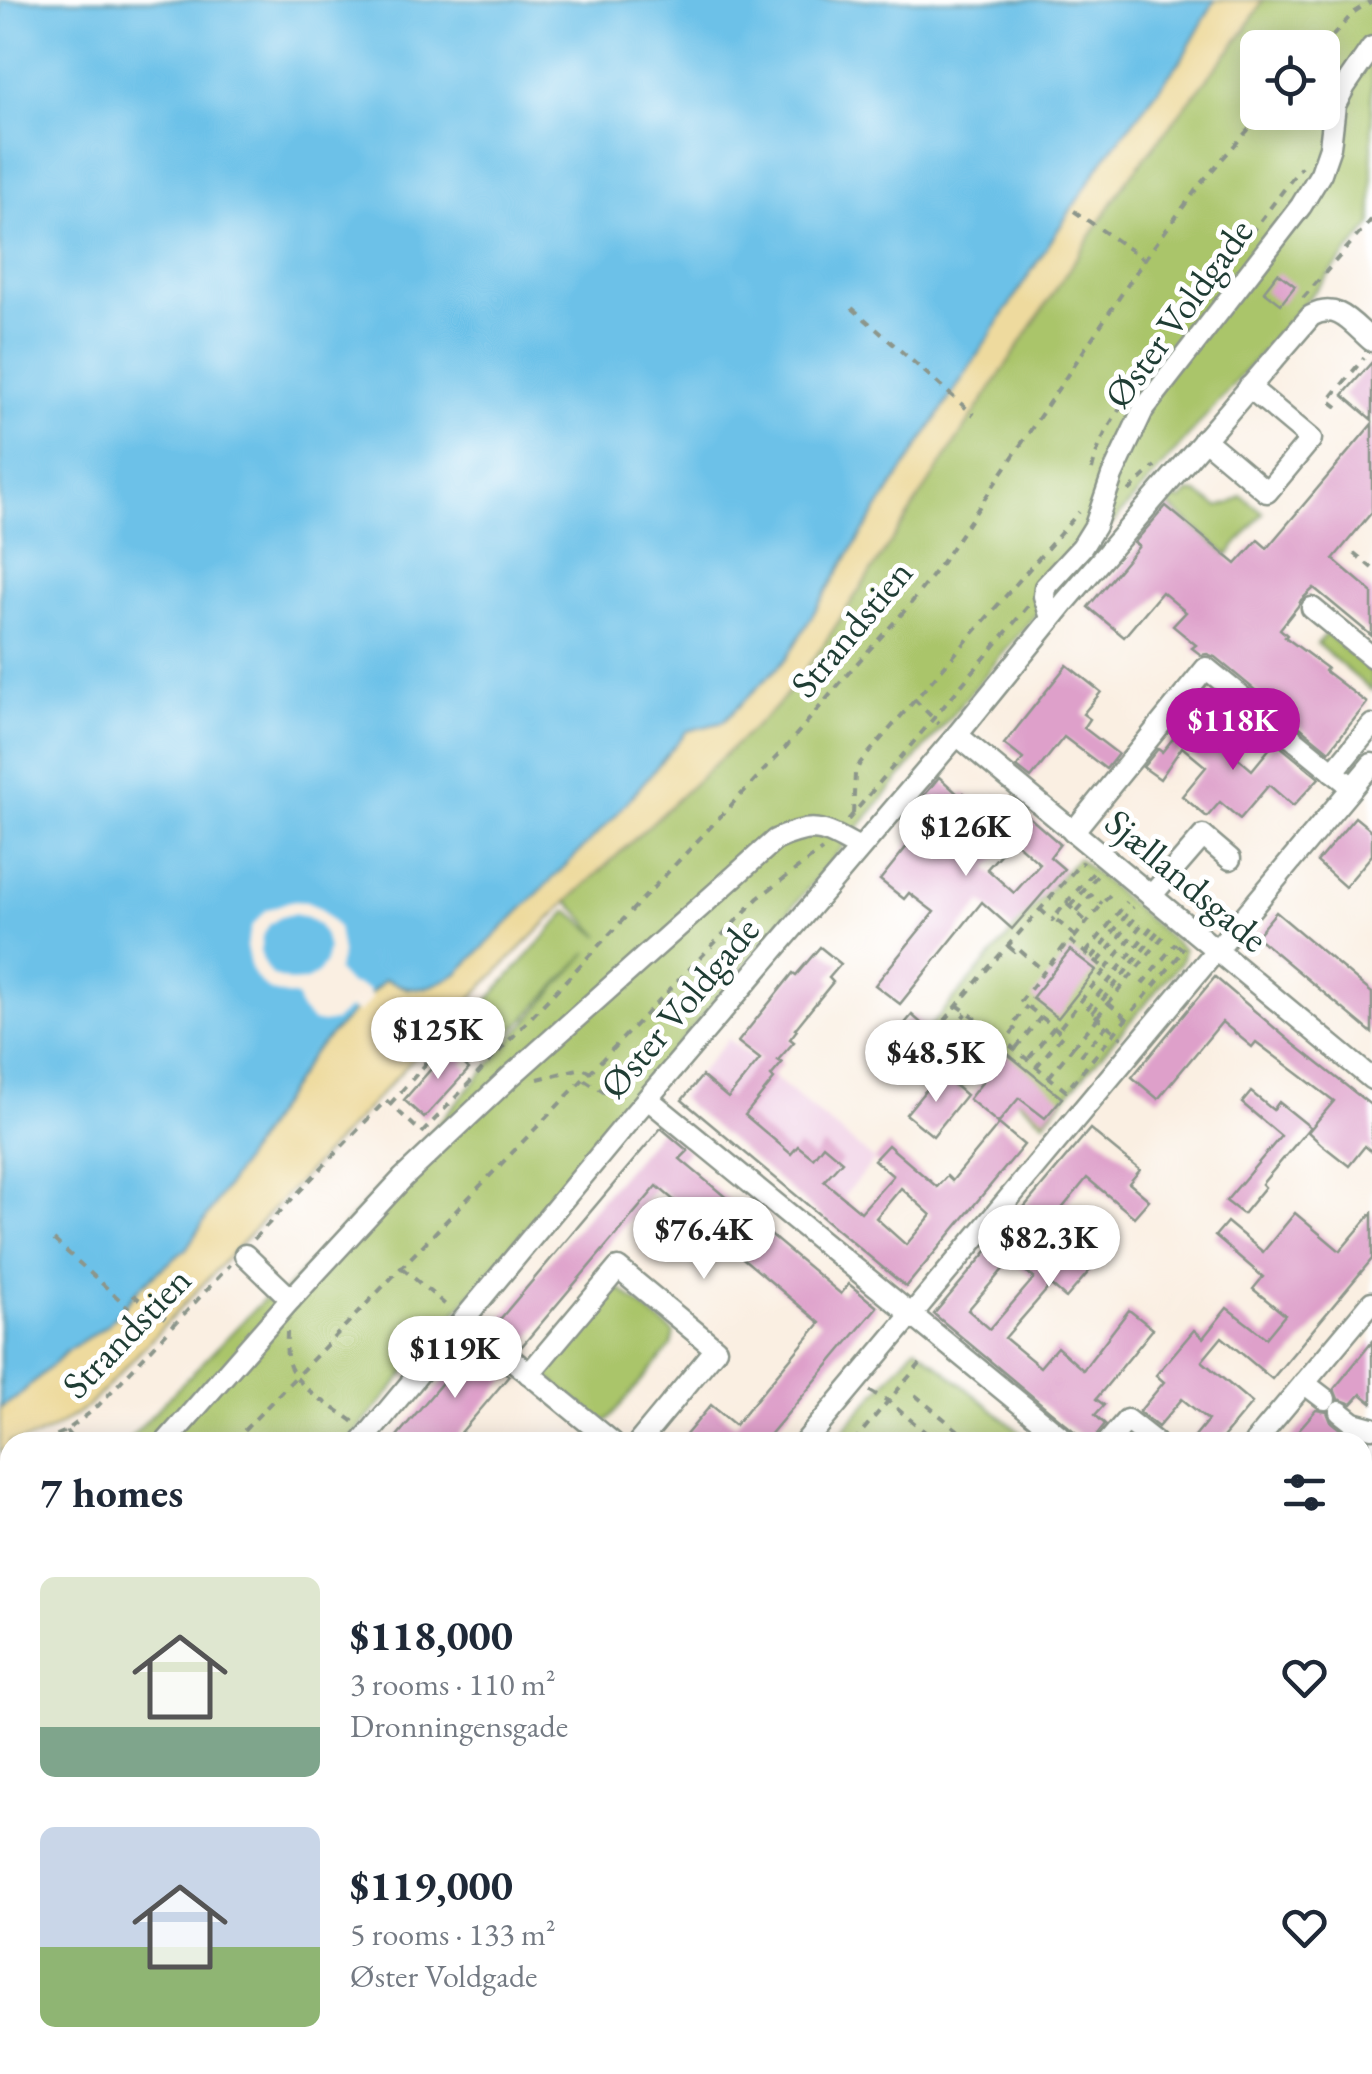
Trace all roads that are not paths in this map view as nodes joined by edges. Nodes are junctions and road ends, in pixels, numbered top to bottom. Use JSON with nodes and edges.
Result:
{"nodes":[{"id":1,"x":1372,"y":47,"type":"edge"},
{"id":2,"x":1372,"y":344,"type":"edge"},
{"id":3,"x":1249,"y":388,"type":"junction"},
{"id":4,"x":1204,"y":439,"type":"junction"},
{"id":5,"x":1312,"y":608,"type":"dead end"},
{"id":6,"x":1052,"y":618,"type":"junction"},
{"id":7,"x":1372,"y":657,"type":"edge"},
{"id":8,"x":1372,"y":725,"type":"edge"},
{"id":9,"x":956,"y":735,"type":"junction"},
{"id":10,"x":1372,"y":764,"type":"edge"},
{"id":11,"x":1334,"y":772,"type":"junction"},
{"id":12,"x":1352,"y":787,"type":"junction"},
{"id":13,"x":1073,"y":832,"type":"junction"},
{"id":14,"x":859,"y":848,"type":"junction"},
{"id":15,"x":1230,"y":859,"type":"dead end"},
{"id":16,"x":1141,"y":905,"type":"junction"},
{"id":17,"x":1216,"y":950,"type":"junction"},
{"id":18,"x":1372,"y":1079,"type":"edge"},
{"id":19,"x":642,"y":1106,"type":"junction"},
{"id":20,"x":244,"y":1253,"type":"road end"},
{"id":21,"x":1372,"y":1302,"type":"edge"},
{"id":22,"x":287,"y":1303,"type":"junction"},
{"id":23,"x":912,"y":1315,"type":"junction"},
{"id":24,"x":464,"y":1320,"type":"junction"},
{"id":25,"x":529,"y":1374,"type":"junction"},
{"id":26,"x":1304,"y":1383,"type":"junction"},
{"id":27,"x":1372,"y":1428,"type":"edge"},
{"id":28,"x":175,"y":1432,"type":"edge"},
{"id":29,"x":371,"y":1432,"type":"edge"},
{"id":30,"x":600,"y":1432,"type":"edge"},
{"id":31,"x":647,"y":1432,"type":"edge"},
{"id":32,"x":813,"y":1432,"type":"edge"},
{"id":33,"x":1055,"y":1432,"type":"edge"},
{"id":34,"x":1116,"y":1432,"type":"edge"},
{"id":35,"x":1142,"y":1432,"type":"edge"},
{"id":36,"x":1262,"y":1432,"type":"edge"}],
"edges":[{"from":1,"to":6,"type":"street","name":"Øster Voldgade"},
{"from":2,"to":3,"type":"street","name":"Øster Voldgade"},
{"from":3,"to":4,"type":"street","name":"Øster Voldgade"},
{"from":3,"to":4,"type":"street"},
{"from":4,"to":6,"type":"street","name":"Øster Voldgade"},
{"from":5,"to":7,"type":"street"},
{"from":6,"to":9,"type":"street","name":"Øster Voldgade"},
{"from":8,"to":11,"type":"street"},
{"from":9,"to":13,"type":"street","name":"Sjællandsgade"},
{"from":9,"to":14,"type":"street","name":"Øster Voldgade"},
{"from":10,"to":12,"type":"street"},
{"from":11,"to":12,"type":"street"},
{"from":11,"to":13,"type":"street"},
{"from":12,"to":17,"type":"street"},
{"from":13,"to":16,"type":"street","name":"Sjællandsgade"},
{"from":14,"to":19,"type":"street","name":"Øster Voldgade"},
{"from":14,"to":22,"type":"street"},
{"from":15,"to":16,"type":"street"},
{"from":16,"to":17,"type":"street","name":"Sjællandsgade"},
{"from":17,"to":18,"type":"street","name":"Sjællandsgade"},
{"from":17,"to":23,"type":"street"},
{"from":19,"to":23,"type":"street"},
{"from":19,"to":24,"type":"street","name":"Øster Voldgade"},
{"from":20,"to":22,"type":"street"},
{"from":21,"to":26,"type":"street"},
{"from":22,"to":28,"type":"street"},
{"from":23,"to":32,"type":"street"},
{"from":23,"to":33,"type":"street"},
{"from":24,"to":25,"type":"street"},
{"from":24,"to":29,"type":"street","name":"Øster Voldgade"},
{"from":25,"to":30,"type":"street"},
{"from":25,"to":31,"type":"street"},
{"from":26,"to":27,"type":"street"},
{"from":26,"to":36,"type":"street"},
{"from":34,"to":35,"type":"street"}]}
